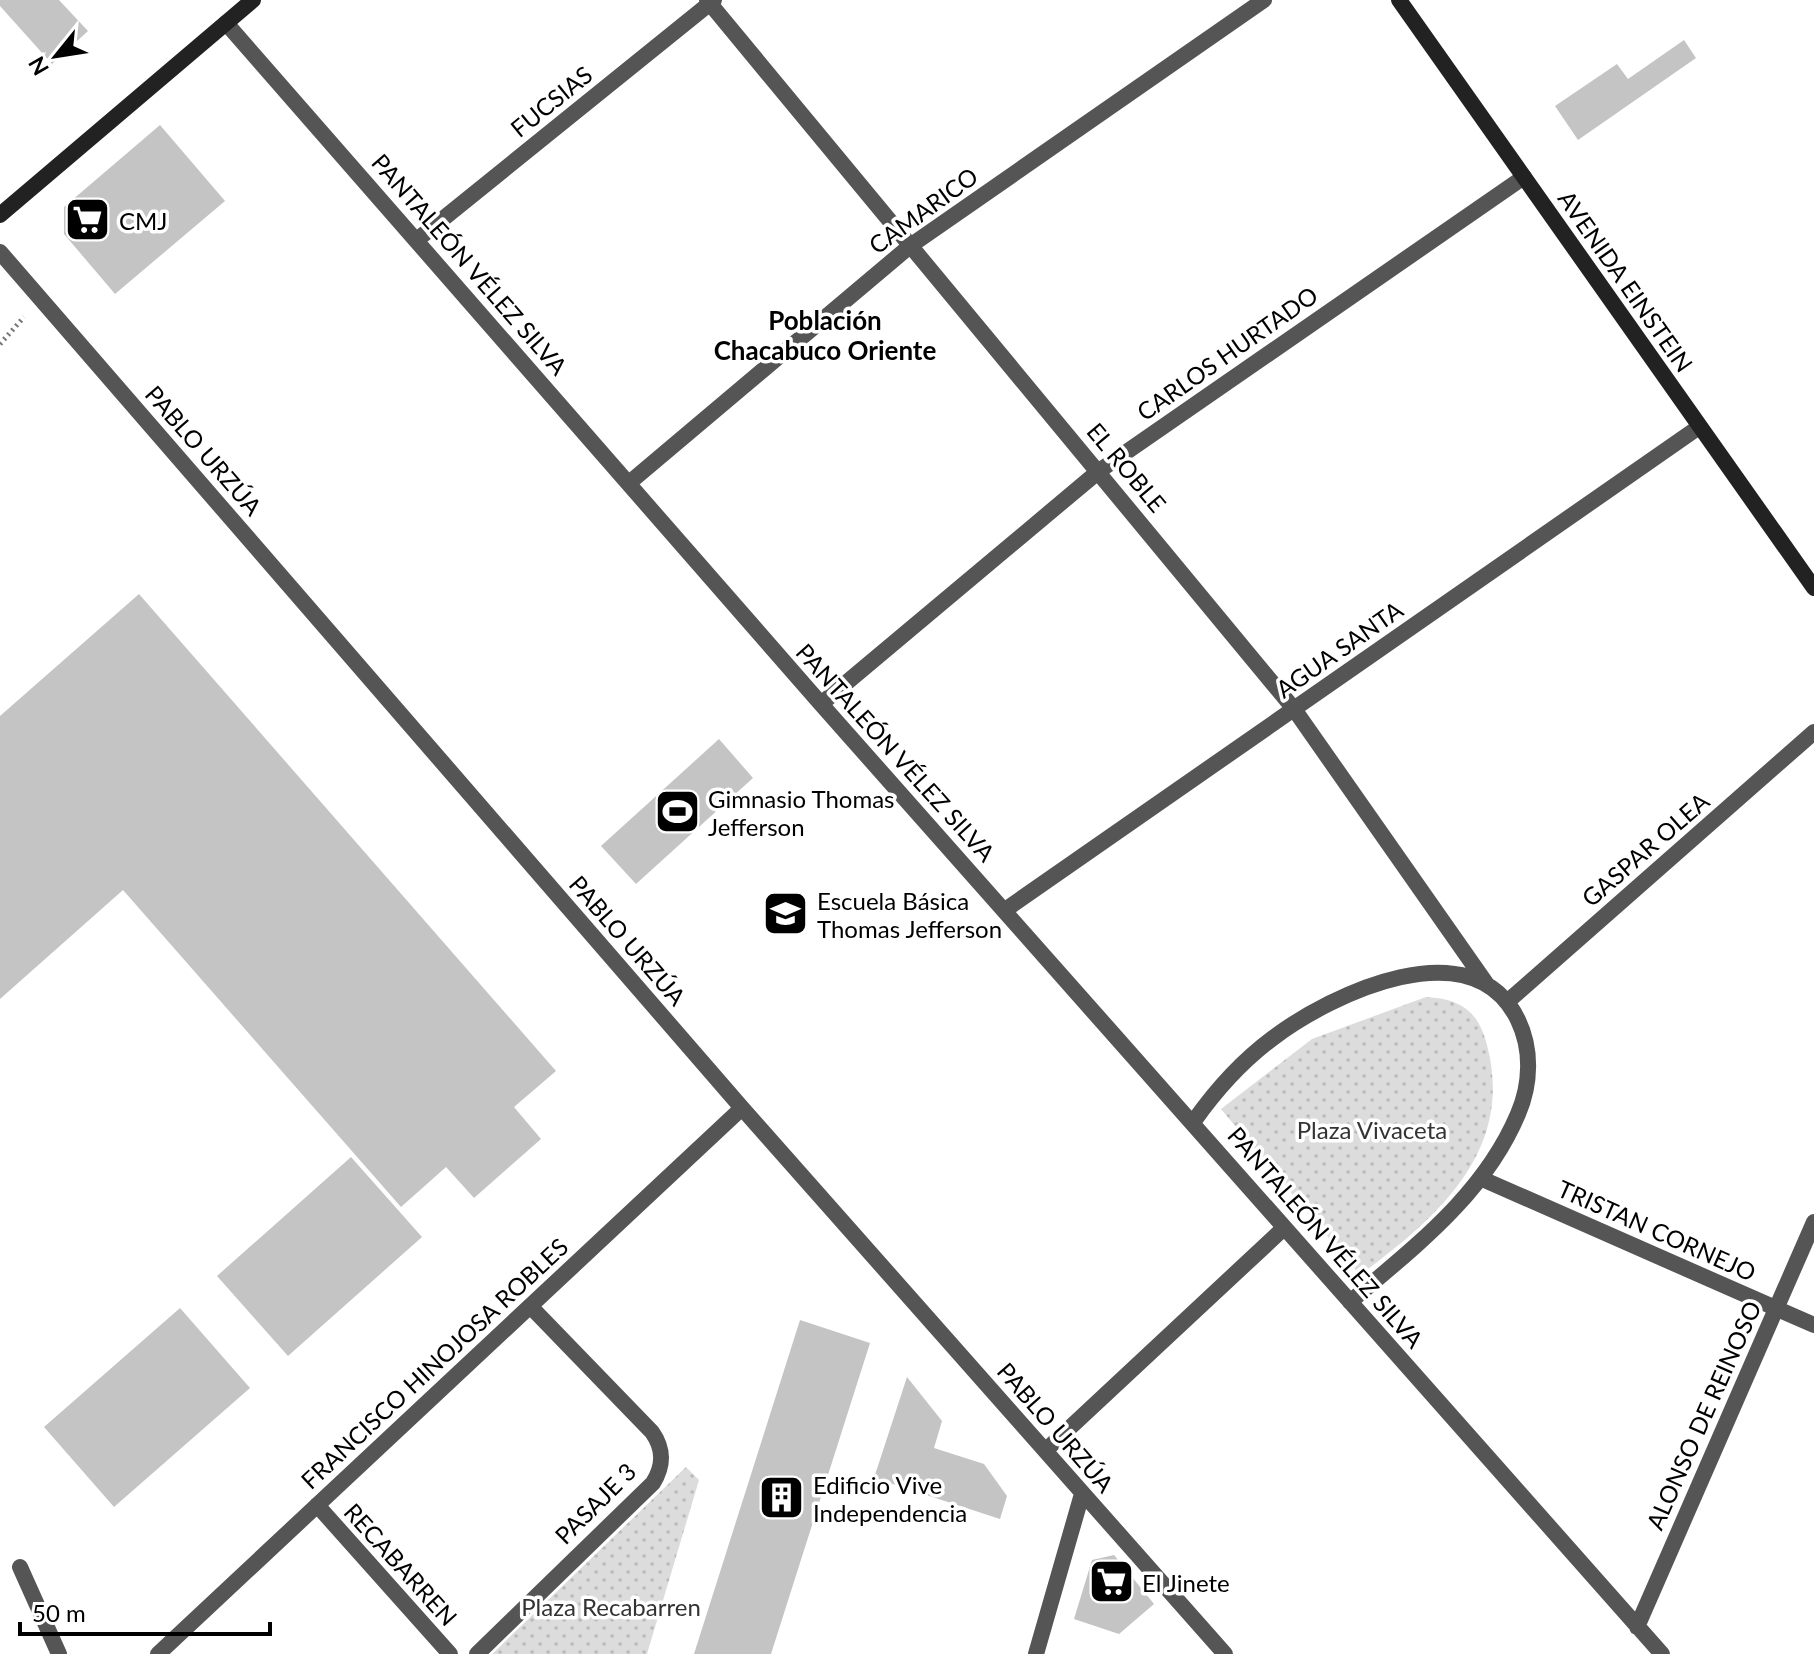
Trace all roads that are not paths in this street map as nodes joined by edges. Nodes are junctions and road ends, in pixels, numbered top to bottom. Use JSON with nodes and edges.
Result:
{"nodes":[{"id":1,"x":253,"y":0,"type":"edge"},
{"id":2,"x":1264,"y":0,"type":"edge"},
{"id":3,"x":1399,"y":0,"type":"edge"},
{"id":4,"x":710,"y":1,"type":"edge"},
{"id":5,"x":226,"y":23,"type":"junction"},
{"id":6,"x":1524,"y":177,"type":"junction"},
{"id":7,"x":0,"y":215,"type":"edge"},
{"id":8,"x":418,"y":239,"type":"junction"},
{"id":9,"x":910,"y":246,"type":"junction"},
{"id":10,"x":0,"y":252,"type":"edge"},
{"id":11,"x":1699,"y":427,"type":"junction"},
{"id":12,"x":1099,"y":471,"type":"junction"},
{"id":13,"x":629,"y":483,"type":"junction"},
{"id":14,"x":1814,"y":588,"type":"edge"},
{"id":15,"x":821,"y":704,"type":"junction"},
{"id":16,"x":1294,"y":709,"type":"junction"},
{"id":17,"x":1814,"y":732,"type":"edge"},
{"id":18,"x":1005,"y":910,"type":"junction"},
{"id":19,"x":1486,"y":983,"type":"junction"},
{"id":20,"x":1507,"y":1002,"type":"junction"},
{"id":21,"x":742,"y":1108,"type":"junction"},
{"id":22,"x":1194,"y":1121,"type":"junction"},
{"id":23,"x":1480,"y":1178,"type":"junction"},
{"id":24,"x":1814,"y":1222,"type":"edge"},
{"id":25,"x":1284,"y":1228,"type":"junction"},
{"id":26,"x":1350,"y":1302,"type":"junction"},
{"id":27,"x":530,"y":1306,"type":"junction"},
{"id":28,"x":1776,"y":1308,"type":"junction"},
{"id":29,"x":1814,"y":1325,"type":"edge"},
{"id":30,"x":1046,"y":1450,"type":"junction"},
{"id":31,"x":1082,"y":1494,"type":"junction"},
{"id":32,"x":317,"y":1505,"type":"junction"},
{"id":33,"x":20,"y":1567,"type":"dead end"},
{"id":34,"x":1637,"y":1627,"type":"junction"},
{"id":35,"x":59,"y":1654,"type":"edge"},
{"id":36,"x":158,"y":1654,"type":"edge"},
{"id":37,"x":450,"y":1654,"type":"edge"},
{"id":38,"x":477,"y":1654,"type":"edge"},
{"id":39,"x":1036,"y":1654,"type":"edge"},
{"id":40,"x":1225,"y":1654,"type":"edge"},
{"id":41,"x":1662,"y":1654,"type":"edge"}],
"edges":[{"from":1,"to":5,"type":"main road"},
{"from":2,"to":9,"type":"street","name":"CAMARICO"},
{"from":3,"to":6,"type":"main road","name":"AVENIDA EINSTEIN"},
{"from":4,"to":8,"type":"street","name":"FUCSIAS"},
{"from":4,"to":9,"type":"street","name":"EL ROBLE"},
{"from":5,"to":7,"type":"main road"},
{"from":5,"to":8,"type":"street","name":"PANTALEÓN VÉLEZ SILVA"},
{"from":6,"to":11,"type":"main road","name":"AVENIDA EINSTEIN"},
{"from":6,"to":12,"type":"street","name":"CARLOS HURTADO"},
{"from":8,"to":13,"type":"street","name":"PANTALEÓN VÉLEZ SILVA"},
{"from":9,"to":12,"type":"street","name":"EL ROBLE"},
{"from":9,"to":13,"type":"street","name":"CAMARICO"},
{"from":10,"to":21,"type":"street","name":"PABLO URZÚA"},
{"from":11,"to":14,"type":"main road","name":"AVENIDA EINSTEIN"},
{"from":11,"to":16,"type":"street","name":"AGUA SANTA"},
{"from":12,"to":15,"type":"street","name":"CARLOS HURTADO"},
{"from":12,"to":16,"type":"street","name":"EL ROBLE"},
{"from":13,"to":15,"type":"street","name":"PANTALEÓN VÉLEZ SILVA"},
{"from":15,"to":18,"type":"street","name":"PANTALEÓN VÉLEZ SILVA"},
{"from":16,"to":18,"type":"street","name":"AGUA SANTA"},
{"from":16,"to":19,"type":"street","name":"EL ROBLE"},
{"from":17,"to":20,"type":"street","name":"GASPAR OLEA"},
{"from":18,"to":22,"type":"street","name":"PANTALEÓN VÉLEZ SILVA"},
{"from":19,"to":20,"type":"street"},
{"from":19,"to":22,"type":"street"},
{"from":20,"to":23,"type":"street"},
{"from":21,"to":27,"type":"street","name":"FRANCISCO HINOJOSA ROBLES"},
{"from":21,"to":30,"type":"street","name":"PABLO URZÚA"},
{"from":22,"to":25,"type":"street","name":"PANTALEÓN VÉLEZ SILVA"},
{"from":23,"to":26,"type":"street"},
{"from":23,"to":28,"type":"street","name":"TRISTAN CORNEJO"},
{"from":24,"to":28,"type":"street","name":"ALONSO DE REINOSO"},
{"from":25,"to":26,"type":"street","name":"PANTALEÓN VÉLEZ SILVA"},
{"from":25,"to":30,"type":"street"},
{"from":26,"to":34,"type":"street","name":"PANTALEÓN VÉLEZ SILVA"},
{"from":27,"to":32,"type":"street","name":"FRANCISCO HINOJOSA ROBLES"},
{"from":27,"to":38,"type":"street","name":"PASAJE 3"},
{"from":28,"to":29,"type":"street","name":"TRISTAN CORNEJO"},
{"from":28,"to":34,"type":"street","name":"ALONSO DE REINOSO"},
{"from":30,"to":31,"type":"street","name":"PABLO URZÚA"},
{"from":31,"to":39,"type":"street"},
{"from":31,"to":40,"type":"street","name":"PABLO URZÚA"},
{"from":32,"to":36,"type":"street","name":"FRANCISCO HINOJOSA ROBLES"},
{"from":32,"to":37,"type":"street","name":"RECABARREN"},
{"from":33,"to":35,"type":"street"},
{"from":34,"to":41,"type":"street","name":"PANTALEÓN VÉLEZ SILVA"}]}
